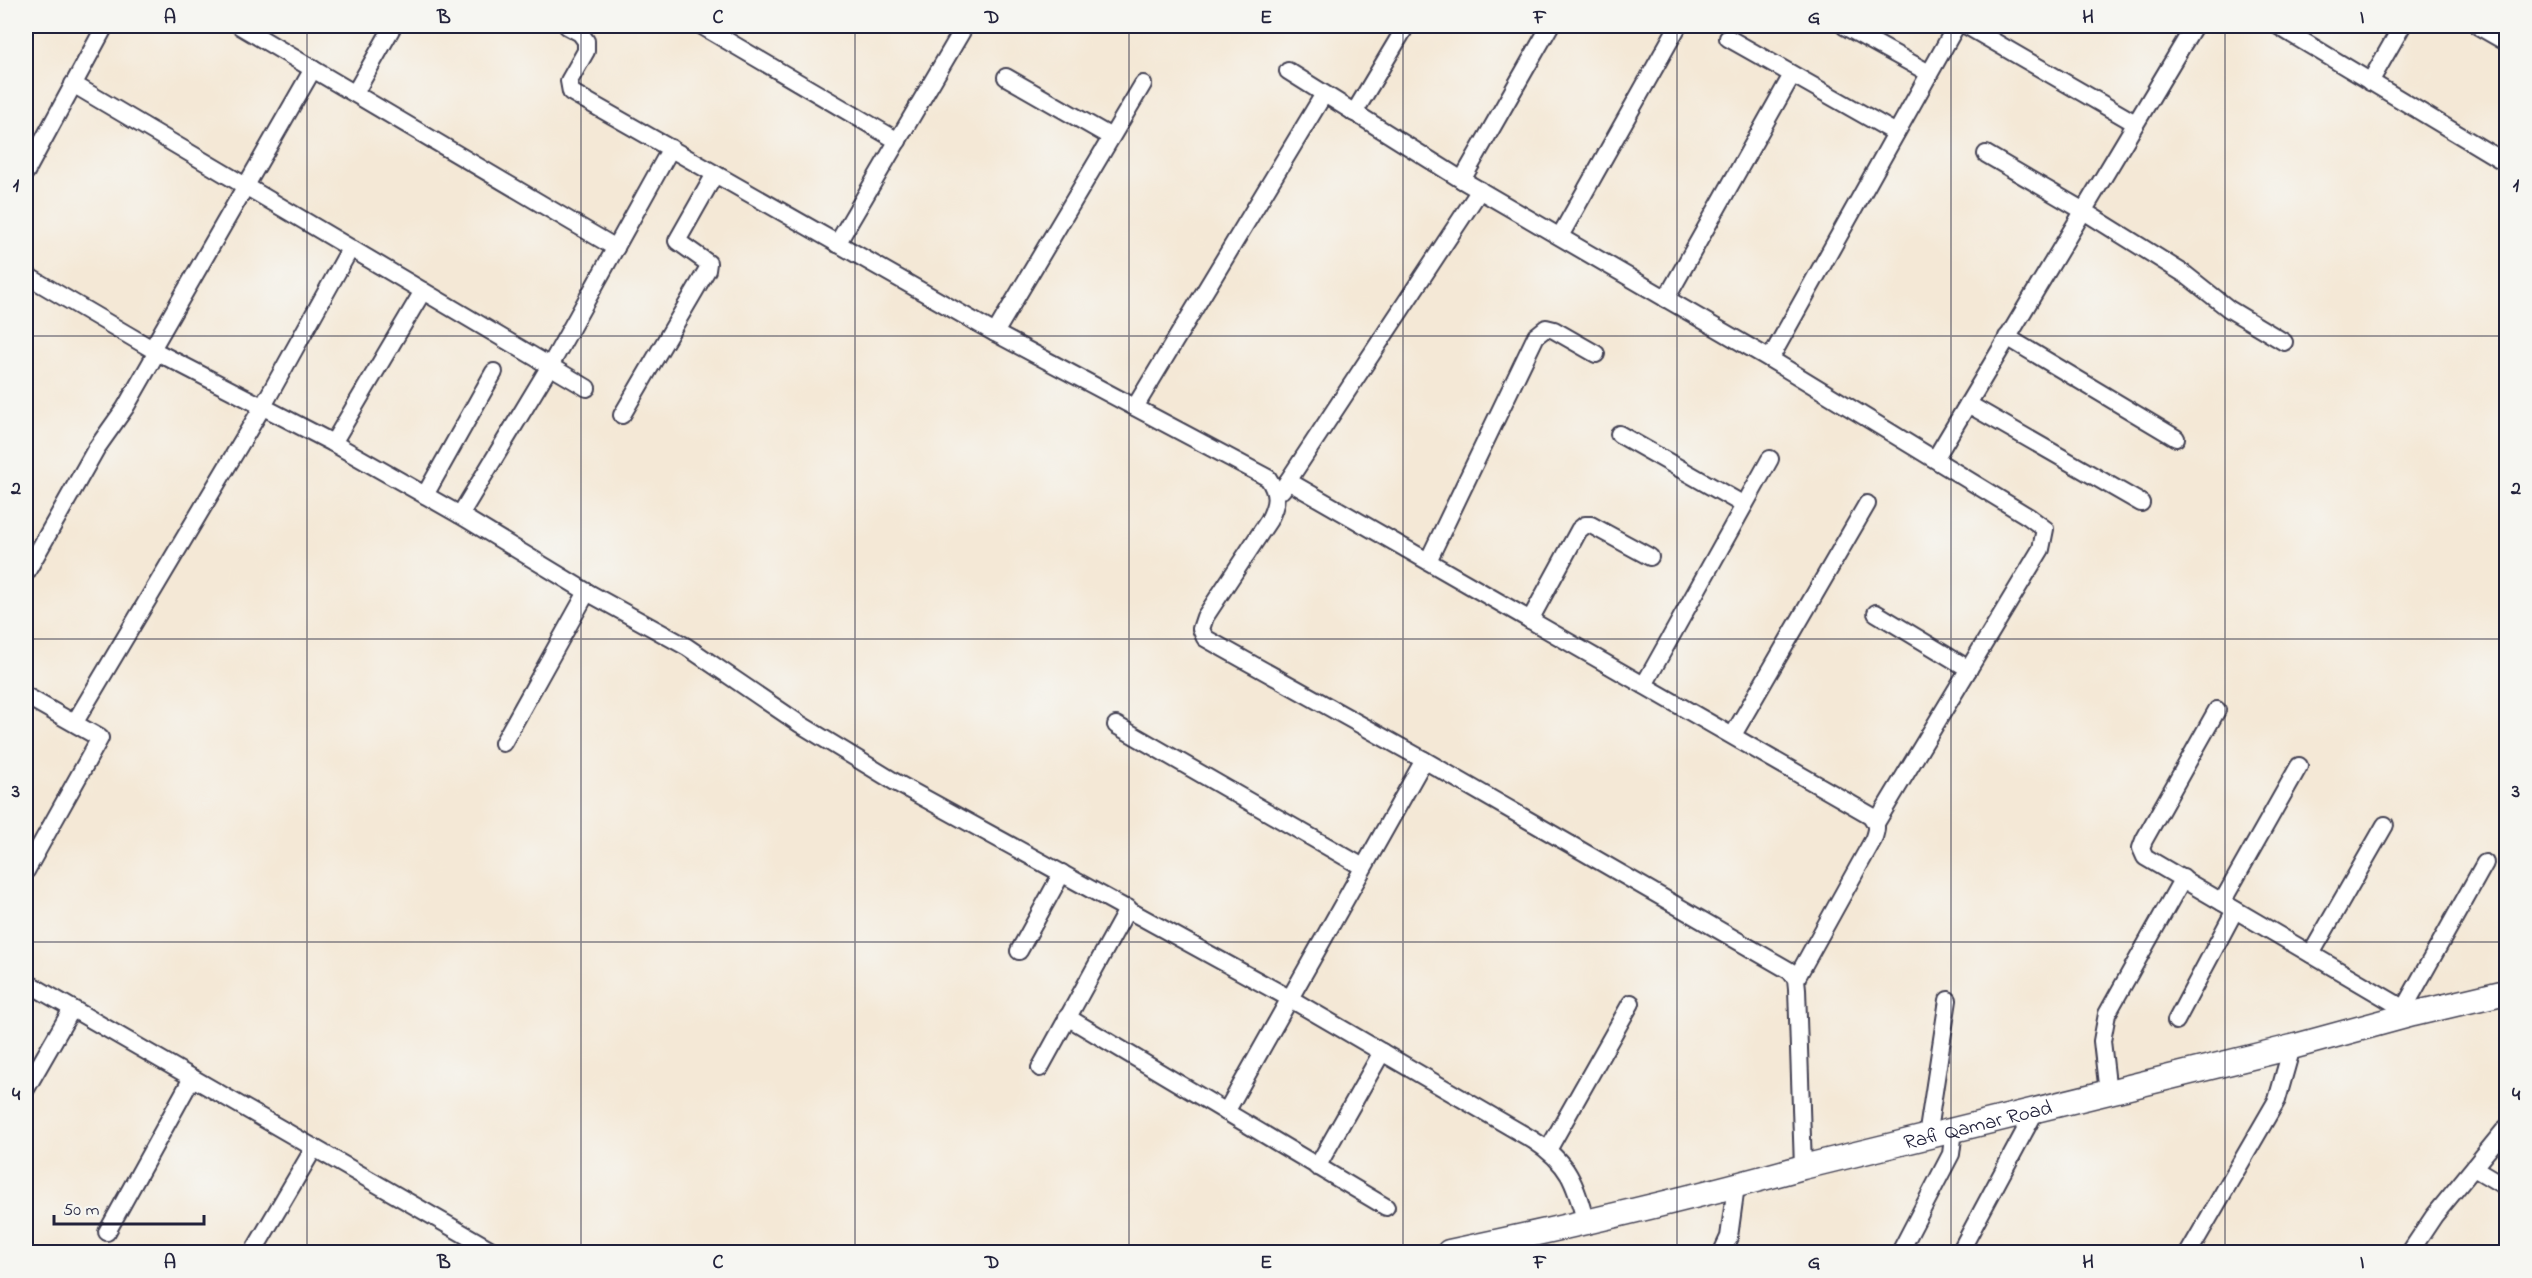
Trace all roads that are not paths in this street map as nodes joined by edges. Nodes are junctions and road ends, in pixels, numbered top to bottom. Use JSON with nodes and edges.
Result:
{"nodes":[{"id":1,"x":105,"y":26,"type":"edge"},
{"id":2,"x":240,"y":26,"type":"edge"},
{"id":3,"x":393,"y":26,"type":"edge"},
{"id":4,"x":567,"y":26,"type":"edge"},
{"id":5,"x":702,"y":26,"type":"edge"},
{"id":6,"x":964,"y":26,"type":"edge"},
{"id":7,"x":1406,"y":26,"type":"edge"},
{"id":8,"x":1550,"y":26,"type":"edge"},
{"id":9,"x":1678,"y":26,"type":"edge"},
{"id":10,"x":1844,"y":26,"type":"edge"},
{"id":11,"x":1956,"y":26,"type":"edge"},
{"id":12,"x":1967,"y":26,"type":"edge"},
{"id":13,"x":2194,"y":26,"type":"edge"},
{"id":14,"x":2278,"y":26,"type":"edge"},
{"id":15,"x":2402,"y":26,"type":"edge"},
{"id":16,"x":2478,"y":26,"type":"edge"},
{"id":17,"x":1728,"y":38,"type":"dead end"},
{"id":18,"x":2506,"y":42,"type":"edge"},
{"id":19,"x":314,"y":69,"type":"junction"},
{"id":20,"x":1288,"y":71,"type":"dead end"},
{"id":21,"x":1929,"y":73,"type":"junction"},
{"id":22,"x":1792,"y":75,"type":"junction"},
{"id":23,"x":1006,"y":77,"type":"dead end"},
{"id":24,"x":2370,"y":82,"type":"junction"},
{"id":25,"x":74,"y":84,"type":"junction"},
{"id":26,"x":1143,"y":84,"type":"dead end"},
{"id":27,"x":355,"y":93,"type":"junction"},
{"id":28,"x":1324,"y":94,"type":"junction"},
{"id":29,"x":1354,"y":113,"type":"junction"},
{"id":30,"x":2135,"y":123,"type":"junction"},
{"id":31,"x":1896,"y":133,"type":"junction"},
{"id":32,"x":1112,"y":137,"type":"junction"},
{"id":33,"x":898,"y":141,"type":"junction"},
{"id":34,"x":671,"y":148,"type":"junction"},
{"id":35,"x":1986,"y":154,"type":"dead end"},
{"id":36,"x":2506,"y":163,"type":"edge"},
{"id":37,"x":26,"y":172,"type":"edge"},
{"id":38,"x":714,"y":174,"type":"junction"},
{"id":39,"x":1462,"y":180,"type":"junction"},
{"id":40,"x":245,"y":187,"type":"junction"},
{"id":41,"x":1480,"y":190,"type":"junction"},
{"id":42,"x":2082,"y":210,"type":"junction"},
{"id":43,"x":1560,"y":236,"type":"junction"},
{"id":44,"x":837,"y":244,"type":"junction"},
{"id":45,"x":616,"y":248,"type":"junction"},
{"id":46,"x":350,"y":249,"type":"junction"},
{"id":47,"x":26,"y":275,"type":"edge"},
{"id":48,"x":423,"y":291,"type":"junction"},
{"id":49,"x":1666,"y":299,"type":"junction"},
{"id":50,"x":995,"y":333,"type":"junction"},
{"id":51,"x":2007,"y":337,"type":"junction"},
{"id":52,"x":2284,"y":342,"type":"dead end"},
{"id":53,"x":155,"y":351,"type":"junction"},
{"id":54,"x":1596,"y":354,"type":"dead end"},
{"id":55,"x":1770,"y":359,"type":"junction"},
{"id":56,"x":550,"y":366,"type":"junction"},
{"id":57,"x":494,"y":372,"type":"dead end"},
{"id":58,"x":587,"y":388,"type":"dead end"},
{"id":59,"x":1968,"y":404,"type":"junction"},
{"id":60,"x":263,"y":406,"type":"junction"},
{"id":61,"x":1135,"y":407,"type":"junction"},
{"id":62,"x":622,"y":415,"type":"dead end"},
{"id":63,"x":1619,"y":434,"type":"dead end"},
{"id":64,"x":2176,"y":438,"type":"dead end"},
{"id":65,"x":333,"y":443,"type":"junction"},
{"id":66,"x":1770,"y":459,"type":"dead end"},
{"id":67,"x":1935,"y":459,"type":"junction"},
{"id":68,"x":1288,"y":481,"type":"junction"},
{"id":69,"x":425,"y":495,"type":"junction"},
{"id":70,"x":1277,"y":496,"type":"junction"},
{"id":71,"x":2141,"y":503,"type":"dead end"},
{"id":72,"x":1867,"y":504,"type":"dead end"},
{"id":73,"x":1744,"y":505,"type":"junction"},
{"id":74,"x":460,"y":515,"type":"junction"},
{"id":75,"x":1650,"y":557,"type":"dead end"},
{"id":76,"x":1428,"y":561,"type":"junction"},
{"id":77,"x":26,"y":573,"type":"edge"},
{"id":78,"x":587,"y":592,"type":"junction"},
{"id":79,"x":1876,"y":613,"type":"dead end"},
{"id":80,"x":1530,"y":620,"type":"junction"},
{"id":81,"x":1969,"y":669,"type":"junction"},
{"id":82,"x":1644,"y":685,"type":"junction"},
{"id":83,"x":26,"y":696,"type":"edge"},
{"id":84,"x":2217,"y":710,"type":"dead end"},
{"id":85,"x":75,"y":722,"type":"junction"},
{"id":86,"x":1116,"y":725,"type":"dead end"},
{"id":87,"x":1733,"y":735,"type":"junction"},
{"id":88,"x":503,"y":743,"type":"dead end"},
{"id":89,"x":1424,"y":760,"type":"junction"},
{"id":90,"x":2299,"y":766,"type":"dead end"},
{"id":91,"x":1876,"y":823,"type":"junction"},
{"id":92,"x":2385,"y":825,"type":"dead end"},
{"id":93,"x":2485,"y":863,"type":"dead end"},
{"id":94,"x":1363,"y":867,"type":"junction"},
{"id":95,"x":26,"y":871,"type":"edge"},
{"id":96,"x":1062,"y":873,"type":"junction"},
{"id":97,"x":2183,"y":878,"type":"junction"},
{"id":98,"x":2229,"y":906,"type":"junction"},
{"id":99,"x":1128,"y":909,"type":"junction"},
{"id":100,"x":1019,"y":951,"type":"dead end"},
{"id":101,"x":2311,"y":954,"type":"junction"},
{"id":102,"x":1796,"y":979,"type":"junction"},
{"id":103,"x":26,"y":982,"type":"edge"},
{"id":104,"x":2506,"y":992,"type":"edge"},
{"id":105,"x":1289,"y":998,"type":"junction"},
{"id":106,"x":1948,"y":1000,"type":"dead end"},
{"id":107,"x":1631,"y":1003,"type":"dead end"},
{"id":108,"x":72,"y":1010,"type":"junction"},
{"id":109,"x":2408,"y":1011,"type":"junction"},
{"id":110,"x":1067,"y":1017,"type":"junction"},
{"id":111,"x":2176,"y":1021,"type":"dead end"},
{"id":112,"x":2292,"y":1047,"type":"junction"},
{"id":113,"x":1382,"y":1052,"type":"junction"},
{"id":114,"x":1040,"y":1068,"type":"dead end"},
{"id":115,"x":192,"y":1078,"type":"junction"},
{"id":116,"x":26,"y":1089,"type":"edge"},
{"id":117,"x":2108,"y":1092,"type":"junction"},
{"id":118,"x":2037,"y":1110,"type":"junction"},
{"id":119,"x":1226,"y":1112,"type":"junction"},
{"id":120,"x":2506,"y":1128,"type":"edge"},
{"id":121,"x":1954,"y":1130,"type":"junction"},
{"id":122,"x":1928,"y":1137,"type":"junction"},
{"id":123,"x":314,"y":1148,"type":"junction"},
{"id":124,"x":1548,"y":1150,"type":"junction"},
{"id":125,"x":1317,"y":1167,"type":"junction"},
{"id":126,"x":1803,"y":1167,"type":"junction"},
{"id":127,"x":2474,"y":1168,"type":"junction"},
{"id":128,"x":1736,"y":1186,"type":"junction"},
{"id":129,"x":2506,"y":1187,"type":"edge"},
{"id":130,"x":1386,"y":1207,"type":"dead end"},
{"id":131,"x":1586,"y":1223,"type":"junction"},
{"id":132,"x":107,"y":1232,"type":"dead end"},
{"id":133,"x":253,"y":1252,"type":"edge"},
{"id":134,"x":495,"y":1252,"type":"edge"},
{"id":135,"x":1449,"y":1252,"type":"edge"},
{"id":136,"x":1722,"y":1252,"type":"edge"},
{"id":137,"x":1900,"y":1252,"type":"edge"},
{"id":138,"x":1960,"y":1252,"type":"edge"},
{"id":139,"x":2189,"y":1252,"type":"edge"},
{"id":140,"x":2410,"y":1252,"type":"edge"}],
"edges":[{"from":1,"to":25,"type":"street"},
{"from":2,"to":19,"type":"street"},
{"from":3,"to":27,"type":"street"},
{"from":4,"to":34,"type":"street"},
{"from":5,"to":33,"type":"street"},
{"from":6,"to":33,"type":"street"},
{"from":7,"to":29,"type":"street"},
{"from":8,"to":39,"type":"street"},
{"from":9,"to":43,"type":"street"},
{"from":10,"to":21,"type":"street"},
{"from":11,"to":21,"type":"street"},
{"from":12,"to":30,"type":"street"},
{"from":13,"to":30,"type":"street"},
{"from":14,"to":24,"type":"street"},
{"from":15,"to":24,"type":"street"},
{"from":16,"to":18,"type":"street"},
{"from":17,"to":22,"type":"street"},
{"from":19,"to":27,"type":"street"},
{"from":19,"to":40,"type":"street"},
{"from":20,"to":28,"type":"street"},
{"from":21,"to":31,"type":"street"},
{"from":22,"to":31,"type":"street"},
{"from":22,"to":49,"type":"street"},
{"from":23,"to":32,"type":"street"},
{"from":24,"to":36,"type":"street"},
{"from":25,"to":37,"type":"street"},
{"from":25,"to":40,"type":"street"},
{"from":26,"to":32,"type":"street"},
{"from":27,"to":45,"type":"street"},
{"from":28,"to":29,"type":"street"},
{"from":28,"to":61,"type":"street"},
{"from":29,"to":39,"type":"street"},
{"from":30,"to":42,"type":"street"},
{"from":31,"to":55,"type":"street"},
{"from":32,"to":50,"type":"street"},
{"from":33,"to":44,"type":"street"},
{"from":34,"to":38,"type":"street"},
{"from":34,"to":45,"type":"street"},
{"from":35,"to":42,"type":"street"},
{"from":38,"to":44,"type":"street"},
{"from":38,"to":62,"type":"street"},
{"from":39,"to":41,"type":"street"},
{"from":40,"to":46,"type":"street"},
{"from":40,"to":53,"type":"street"},
{"from":41,"to":43,"type":"street"},
{"from":41,"to":68,"type":"street"},
{"from":42,"to":51,"type":"street"},
{"from":42,"to":52,"type":"street"},
{"from":43,"to":49,"type":"street"},
{"from":44,"to":50,"type":"street"},
{"from":45,"to":56,"type":"street"},
{"from":46,"to":48,"type":"street"},
{"from":46,"to":60,"type":"street"},
{"from":47,"to":53,"type":"street"},
{"from":48,"to":56,"type":"street"},
{"from":48,"to":65,"type":"street"},
{"from":49,"to":55,"type":"street"},
{"from":50,"to":61,"type":"street"},
{"from":51,"to":59,"type":"street"},
{"from":51,"to":64,"type":"street"},
{"from":53,"to":60,"type":"street"},
{"from":53,"to":77,"type":"street"},
{"from":54,"to":76,"type":"street"},
{"from":55,"to":67,"type":"street"},
{"from":56,"to":58,"type":"street"},
{"from":56,"to":74,"type":"street"},
{"from":57,"to":69,"type":"street"},
{"from":59,"to":67,"type":"street"},
{"from":59,"to":71,"type":"street"},
{"from":60,"to":65,"type":"street"},
{"from":60,"to":85,"type":"street"},
{"from":61,"to":70,"type":"street"},
{"from":63,"to":73,"type":"street"},
{"from":65,"to":69,"type":"street"},
{"from":66,"to":73,"type":"street"},
{"from":67,"to":81,"type":"street"},
{"from":68,"to":70,"type":"street"},
{"from":68,"to":76,"type":"street"},
{"from":69,"to":74,"type":"street"},
{"from":70,"to":89,"type":"street"},
{"from":72,"to":87,"type":"street"},
{"from":73,"to":82,"type":"street"},
{"from":74,"to":78,"type":"street"},
{"from":75,"to":80,"type":"street"},
{"from":76,"to":80,"type":"street"},
{"from":78,"to":88,"type":"street"},
{"from":78,"to":96,"type":"street"},
{"from":79,"to":81,"type":"street"},
{"from":80,"to":82,"type":"street"},
{"from":81,"to":91,"type":"street"},
{"from":82,"to":87,"type":"street"},
{"from":83,"to":85,"type":"street"},
{"from":84,"to":97,"type":"street"},
{"from":85,"to":95,"type":"street"},
{"from":86,"to":94,"type":"street"},
{"from":87,"to":91,"type":"street"},
{"from":89,"to":94,"type":"street"},
{"from":89,"to":102,"type":"street"},
{"from":90,"to":98,"type":"street"},
{"from":91,"to":102,"type":"street"},
{"from":92,"to":101,"type":"street"},
{"from":93,"to":109,"type":"street"},
{"from":94,"to":105,"type":"street"},
{"from":96,"to":99,"type":"street"},
{"from":96,"to":100,"type":"street"},
{"from":97,"to":98,"type":"street"},
{"from":97,"to":117,"type":"street"},
{"from":98,"to":101,"type":"street"},
{"from":98,"to":111,"type":"street"},
{"from":99,"to":105,"type":"street"},
{"from":99,"to":110,"type":"street"},
{"from":101,"to":109,"type":"street"},
{"from":102,"to":126,"type":"street"},
{"from":103,"to":108,"type":"street"},
{"from":104,"to":109,"type":"street","name":"Rafi Qamar Road"},
{"from":105,"to":113,"type":"street"},
{"from":105,"to":119,"type":"street"},
{"from":106,"to":122,"type":"street"},
{"from":107,"to":124,"type":"street"},
{"from":108,"to":115,"type":"street"},
{"from":108,"to":116,"type":"street"},
{"from":109,"to":112,"type":"street","name":"Rafi Qamar Road"},
{"from":110,"to":114,"type":"street"},
{"from":110,"to":119,"type":"street"},
{"from":112,"to":117,"type":"street","name":"Rafi Qamar Road"},
{"from":112,"to":139,"type":"street"},
{"from":113,"to":124,"type":"street"},
{"from":113,"to":125,"type":"street"},
{"from":115,"to":123,"type":"street"},
{"from":115,"to":132,"type":"street"},
{"from":117,"to":118,"type":"street","name":"Rafi Qamar Road"},
{"from":118,"to":121,"type":"street","name":"Rafi Qamar Road"},
{"from":118,"to":138,"type":"street"},
{"from":119,"to":125,"type":"street"},
{"from":120,"to":127,"type":"street"},
{"from":121,"to":122,"type":"street","name":"Rafi Qamar Road"},
{"from":121,"to":137,"type":"street"},
{"from":122,"to":126,"type":"street","name":"Rafi Qamar Road"},
{"from":123,"to":133,"type":"street"},
{"from":123,"to":134,"type":"street"},
{"from":124,"to":131,"type":"street"},
{"from":125,"to":130,"type":"street"},
{"from":126,"to":128,"type":"street","name":"Rafi Qamar Road"},
{"from":127,"to":129,"type":"street"},
{"from":127,"to":140,"type":"street"},
{"from":128,"to":131,"type":"street","name":"Rafi Qamar Road"},
{"from":128,"to":136,"type":"street"},
{"from":131,"to":135,"type":"street","name":"Rafi Qamar Road"}]}
